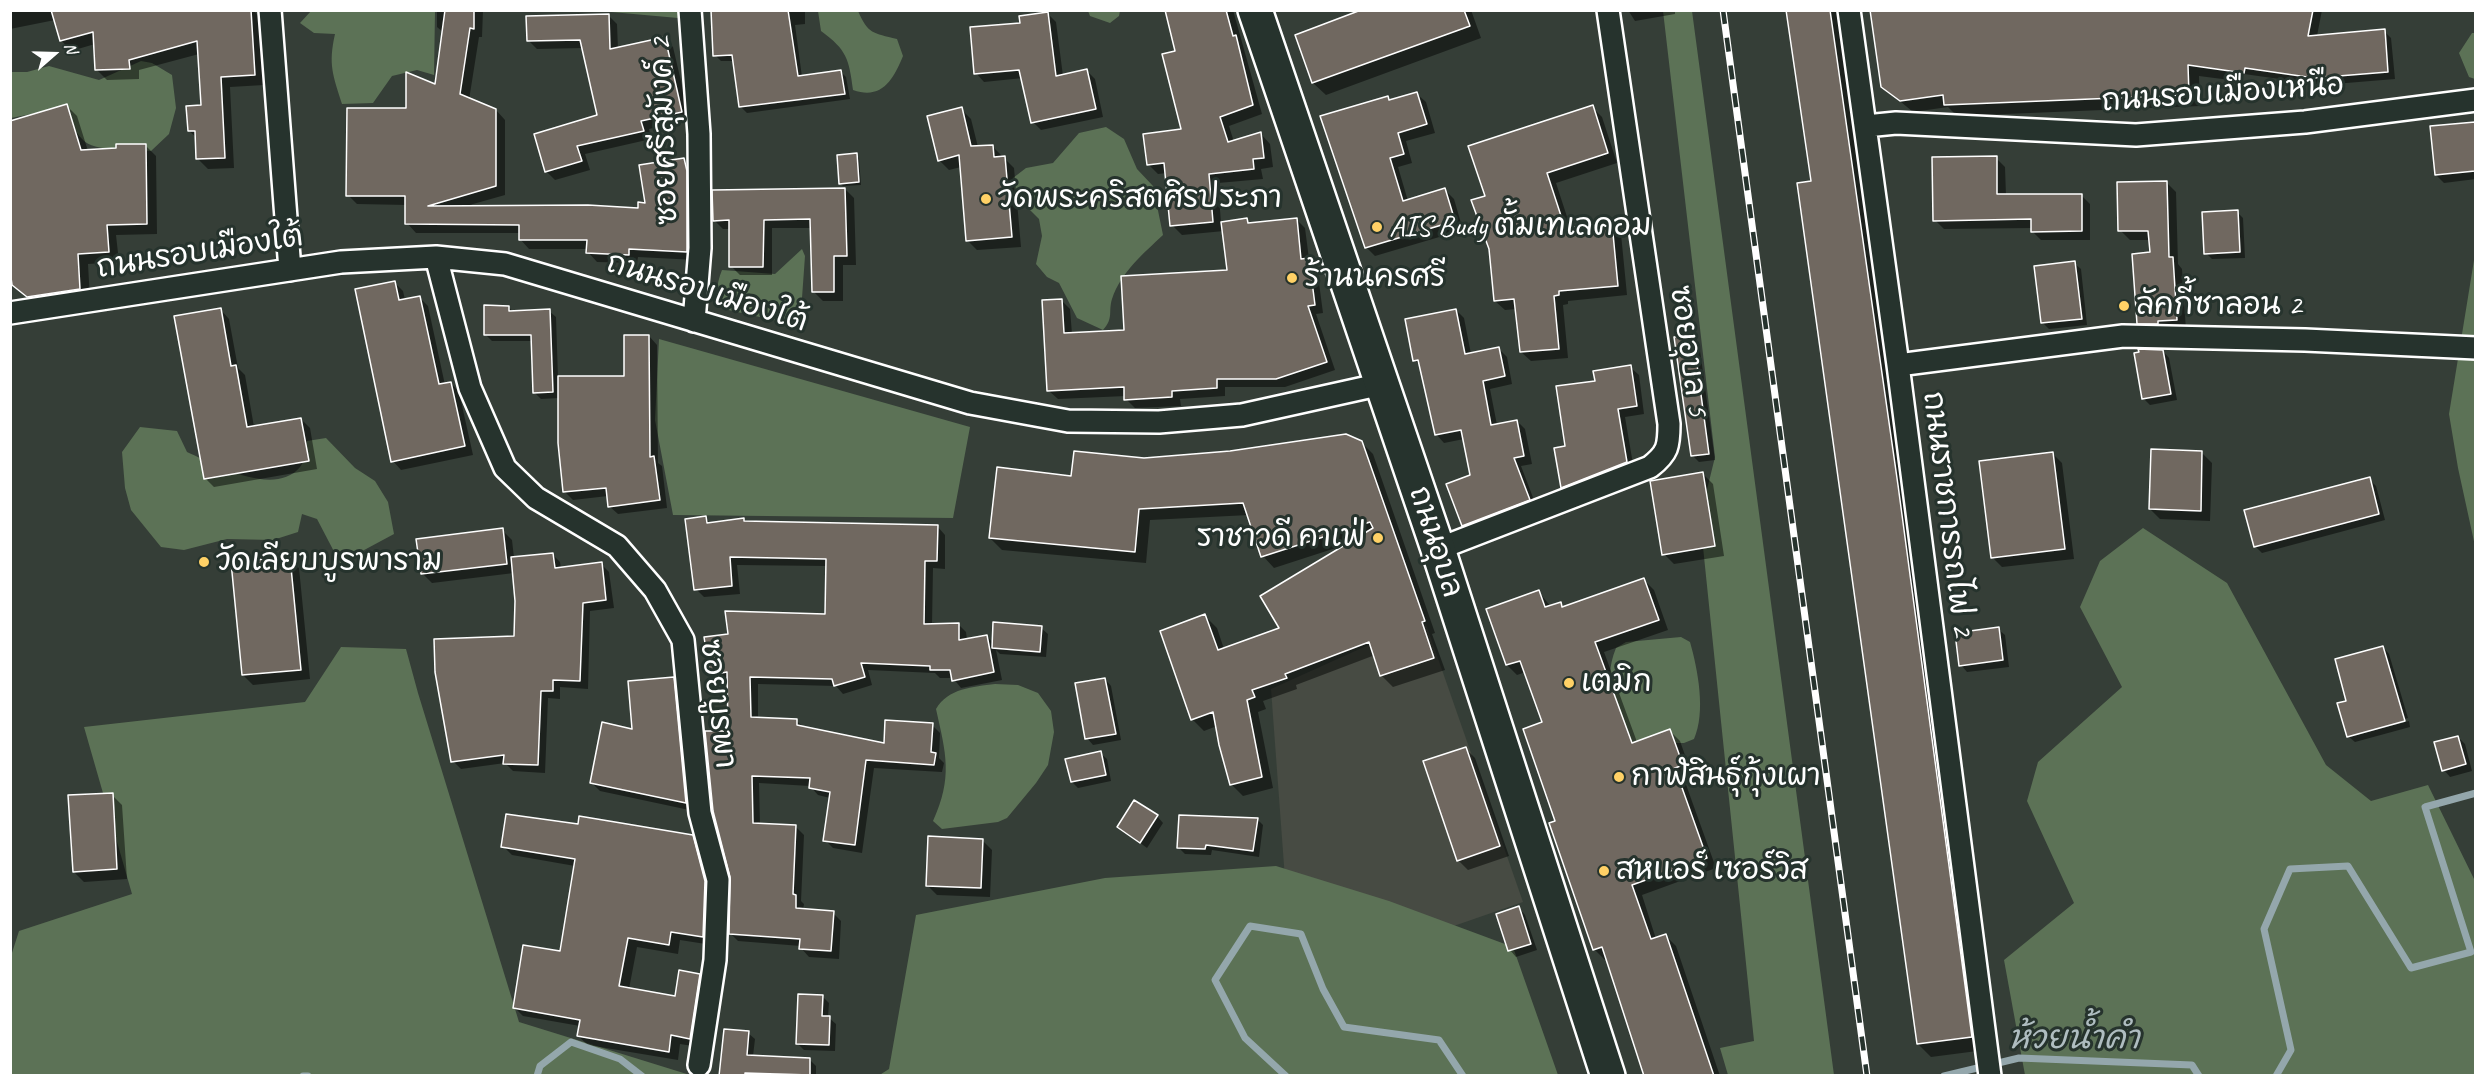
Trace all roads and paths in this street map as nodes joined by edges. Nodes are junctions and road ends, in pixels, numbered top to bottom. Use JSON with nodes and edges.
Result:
{"nodes":[{"id":1,"x":270,"y":10,"type":"edge"},
{"id":2,"x":690,"y":10,"type":"edge"},
{"id":3,"x":1255,"y":10,"type":"edge"},
{"id":4,"x":1608,"y":10,"type":"edge"},
{"id":5,"x":1849,"y":10,"type":"edge"},
{"id":6,"x":2475,"y":100,"type":"edge"},
{"id":7,"x":1866,"y":126,"type":"junction"},
{"id":8,"x":436,"y":257,"type":"junction"},
{"id":9,"x":290,"y":270,"type":"junction"},
{"id":10,"x":10,"y":313,"type":"edge"},
{"id":11,"x":694,"y":321,"type":"junction"},
{"id":12,"x":2475,"y":348,"type":"edge"},
{"id":13,"x":1898,"y":365,"type":"junction"},
{"id":14,"x":1382,"y":384,"type":"junction"},
{"id":15,"x":1438,"y":549,"type":"junction"},
{"id":16,"x":699,"y":1065,"type":"dead end"},
{"id":17,"x":1608,"y":1076,"type":"edge"},
{"id":18,"x":1990,"y":1076,"type":"edge"}],
"edges":[{"from":1,"to":9,"type":"street"},
{"from":2,"to":11,"type":"street","name":"ซอยศรีสุมังค์ 2"},
{"from":3,"to":14,"type":"main road","name":"ถนนอุบล"},
{"from":4,"to":15,"type":"street","name":"ซอยอุบล 5"},
{"from":5,"to":7,"type":"street","name":"ถนนราชการรถไฟ 2"},
{"from":6,"to":7,"type":"street","name":"ถนนรอบเมืองเหนือ"},
{"from":7,"to":13,"type":"street","name":"ถนนราชการรถไฟ 2"},
{"from":8,"to":9,"type":"street","name":"ถนนรอบเมืองใต้"},
{"from":8,"to":11,"type":"street","name":"ถนนรอบเมืองใต้"},
{"from":8,"to":16,"type":"street","name":"ซอยบูรพา"},
{"from":9,"to":10,"type":"street","name":"ถนนรอบเมืองใต้"},
{"from":11,"to":14,"type":"street","name":"ถนนรอบเมืองใต้"},
{"from":12,"to":13,"type":"street"},
{"from":13,"to":18,"type":"street","name":"ถนนราชการรถไฟ 2"},
{"from":14,"to":15,"type":"main road","name":"ถนนอุบล"},
{"from":15,"to":17,"type":"main road","name":"ถนนอุบล"}]}
